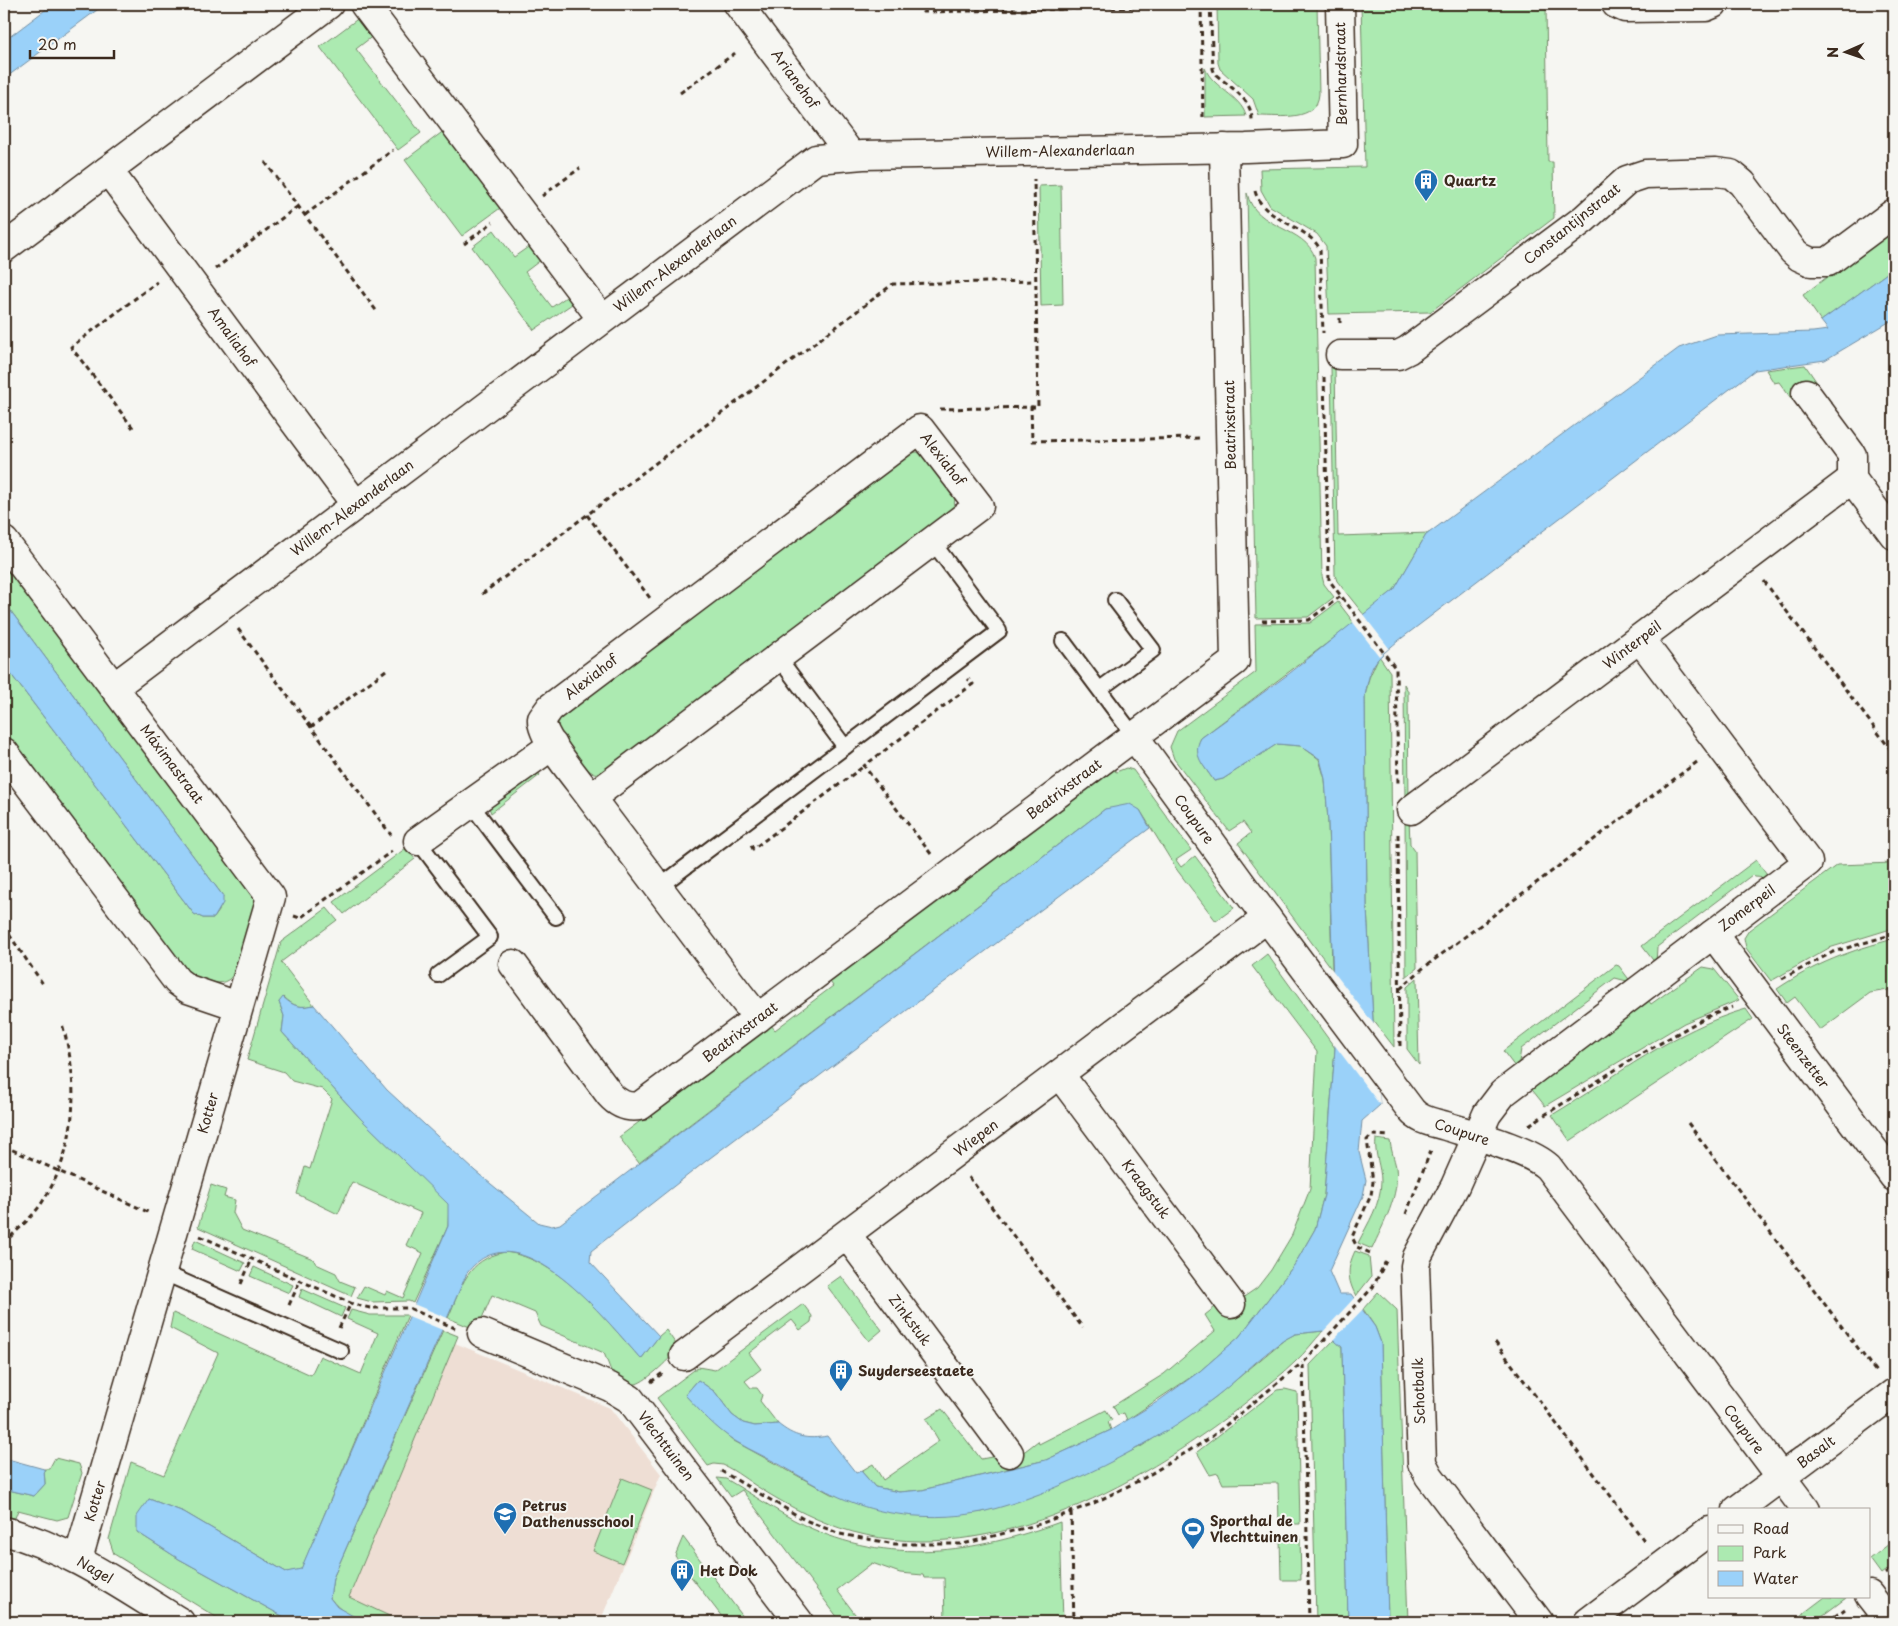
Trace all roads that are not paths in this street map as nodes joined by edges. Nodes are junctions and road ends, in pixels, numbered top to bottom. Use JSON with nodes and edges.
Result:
{"nodes":[{"id":1,"x":329,"y":4,"type":"edge"},
{"id":2,"x":364,"y":4,"type":"edge"},
{"id":3,"x":738,"y":4,"type":"edge"},
{"id":4,"x":1340,"y":4,"type":"edge"},
{"id":5,"x":1616,"y":4,"type":"edge"},
{"id":6,"x":1713,"y":4,"type":"edge"},
{"id":7,"x":1343,"y":144,"type":"joint"},
{"id":8,"x":1224,"y":148,"type":"junction"},
{"id":9,"x":851,"y":155,"type":"junction"},
{"id":10,"x":108,"y":170,"type":"junction"},
{"id":11,"x":1894,"y":213,"type":"edge"},
{"id":12,"x":4,"y":248,"type":"edge"},
{"id":13,"x":602,"y":319,"type":"junction"},
{"id":14,"x":1329,"y":357,"type":"road end"},
{"id":15,"x":1806,"y":393,"type":"dead end"},
{"id":16,"x":1852,"y":479,"type":"junction"},
{"id":17,"x":356,"y":505,"type":"junction"},
{"id":18,"x":1894,"y":535,"type":"edge"},
{"id":19,"x":4,"y":541,"type":"edge"},
{"id":20,"x":932,"y":542,"type":"junction"},
{"id":21,"x":1115,"y":600,"type":"dead end"},
{"id":22,"x":1640,"y":639,"type":"junction"},
{"id":23,"x":1063,"y":641,"type":"dead end"},
{"id":24,"x":778,"y":657,"type":"junction"},
{"id":25,"x":114,"y":687,"type":"junction"},
{"id":26,"x":1100,"y":689,"type":"junction"},
{"id":27,"x":1134,"y":736,"type":"junction"},
{"id":28,"x":553,"y":745,"type":"junction"},
{"id":29,"x":844,"y":747,"type":"junction"},
{"id":30,"x":4,"y":752,"type":"edge"},
{"id":31,"x":12,"y":782,"type":"edge"},
{"id":32,"x":592,"y":798,"type":"junction"},
{"id":33,"x":470,"y":803,"type":"junction"},
{"id":34,"x":1402,"y":810,"type":"road end"},
{"id":35,"x":409,"y":843,"type":"joint"},
{"id":36,"x":659,"y":887,"type":"junction"},
{"id":37,"x":556,"y":917,"type":"dead end"},
{"id":38,"x":1267,"y":918,"type":"junction"},
{"id":39,"x":1713,"y":934,"type":"junction"},
{"id":40,"x":513,"y":964,"type":"dead end"},
{"id":41,"x":438,"y":975,"type":"dead end"},
{"id":42,"x":238,"y":1006,"type":"junction"},
{"id":43,"x":758,"y":1018,"type":"junction"},
{"id":44,"x":1060,"y":1074,"type":"junction"},
{"id":45,"x":1477,"y":1136,"type":"junction"},
{"id":46,"x":1894,"y":1177,"type":"edge"},
{"id":47,"x":847,"y":1235,"type":"junction"},
{"id":48,"x":162,"y":1272,"type":"junction"},
{"id":49,"x":1232,"y":1304,"type":"dead end"},
{"id":50,"x":482,"y":1334,"type":"dead end"},
{"id":51,"x":340,"y":1351,"type":"dead end"},
{"id":52,"x":684,"y":1356,"type":"road end"},
{"id":53,"x":1886,"y":1384,"type":"edge"},
{"id":54,"x":1010,"y":1453,"type":"dead end"},
{"id":55,"x":1781,"y":1477,"type":"junction"},
{"id":56,"x":1740,"y":1508,"type":"edge"},
{"id":57,"x":1804,"y":1508,"type":"edge"},
{"id":58,"x":4,"y":1531,"type":"edge"},
{"id":59,"x":1708,"y":1532,"type":"edge"},
{"id":60,"x":78,"y":1558,"type":"junction"},
{"id":61,"x":180,"y":1622,"type":"edge"},
{"id":62,"x":799,"y":1622,"type":"edge"},
{"id":63,"x":1539,"y":1622,"type":"edge"},
{"id":64,"x":1588,"y":1622,"type":"edge"}],
"edges":[{"from":1,"to":10,"type":"street"},
{"from":2,"to":13,"type":"street"},
{"from":3,"to":9,"type":"street","name":"Arianehof"},
{"from":4,"to":7,"type":"street","name":"Bernhardstraat"},
{"from":5,"to":6,"type":"street"},
{"from":7,"to":8,"type":"street","name":"Willem-Alexanderlaan"},
{"from":8,"to":9,"type":"street","name":"Willem-Alexanderlaan"},
{"from":8,"to":27,"type":"street","name":"Beatrixstraat"},
{"from":9,"to":13,"type":"street","name":"Willem-Alexanderlaan"},
{"from":10,"to":12,"type":"street"},
{"from":10,"to":17,"type":"street","name":"Amaliahof"},
{"from":11,"to":14,"type":"street","name":"Constantijnstraat"},
{"from":13,"to":17,"type":"street","name":"Willem-Alexanderlaan"},
{"from":15,"to":16,"type":"street"},
{"from":16,"to":18,"type":"street"},
{"from":16,"to":22,"type":"street","name":"Winterpeil"},
{"from":17,"to":25,"type":"street","name":"Willem-Alexanderlaan"},
{"from":19,"to":25,"type":"street","name":"Máximastraat"},
{"from":20,"to":24,"type":"street","name":"Alexiahof"},
{"from":20,"to":28,"type":"street","name":"Alexiahof"},
{"from":20,"to":29,"type":"lane"},
{"from":21,"to":26,"type":"lane"},
{"from":22,"to":34,"type":"street","name":"Winterpeil"},
{"from":22,"to":39,"type":"street","name":"Zomerpeil"},
{"from":23,"to":26,"type":"lane"},
{"from":24,"to":29,"type":"lane"},
{"from":24,"to":32,"type":"street","name":"Alexiahof"},
{"from":25,"to":42,"type":"street","name":"Máximastraat"},
{"from":26,"to":27,"type":"lane"},
{"from":27,"to":38,"type":"street","name":"Coupure"},
{"from":27,"to":43,"type":"street","name":"Beatrixstraat"},
{"from":28,"to":32,"type":"street","name":"Alexiahof"},
{"from":28,"to":33,"type":"street"},
{"from":29,"to":36,"type":"lane"},
{"from":30,"to":31,"type":"street"},
{"from":31,"to":42,"type":"street"},
{"from":32,"to":36,"type":"street","name":"Alexiahof"},
{"from":33,"to":35,"type":"street"},
{"from":33,"to":37,"type":"lane"},
{"from":35,"to":41,"type":"lane"},
{"from":36,"to":43,"type":"street","name":"Alexiahof"},
{"from":38,"to":44,"type":"street","name":"Wiepen"},
{"from":38,"to":45,"type":"street","name":"Coupure"},
{"from":39,"to":45,"type":"street","name":"Zomerpeil"},
{"from":39,"to":46,"type":"street","name":"Steenzetter"},
{"from":40,"to":43,"type":"street","name":"Beatrixstraat"},
{"from":42,"to":48,"type":"street","name":"Kotter"},
{"from":44,"to":47,"type":"street","name":"Wiepen"},
{"from":44,"to":49,"type":"street","name":"Kraagstuk"},
{"from":45,"to":55,"type":"street","name":"Coupure"},
{"from":45,"to":63,"type":"street","name":"Schotbalk"},
{"from":47,"to":52,"type":"street","name":"Wiepen"},
{"from":47,"to":54,"type":"street","name":"Zinkstuk"},
{"from":48,"to":51,"type":"lane"},
{"from":48,"to":60,"type":"street","name":"Kotter"},
{"from":50,"to":62,"type":"street","name":"Vlechttuinen"},
{"from":53,"to":55,"type":"street","name":"Basalt"},
{"from":55,"to":56,"type":"street","name":"Basalt"},
{"from":55,"to":57,"type":"street","name":"Coupure"},
{"from":58,"to":60,"type":"street","name":"Nagel"},
{"from":59,"to":64,"type":"street"},
{"from":60,"to":61,"type":"street","name":"Nagel"}]}
